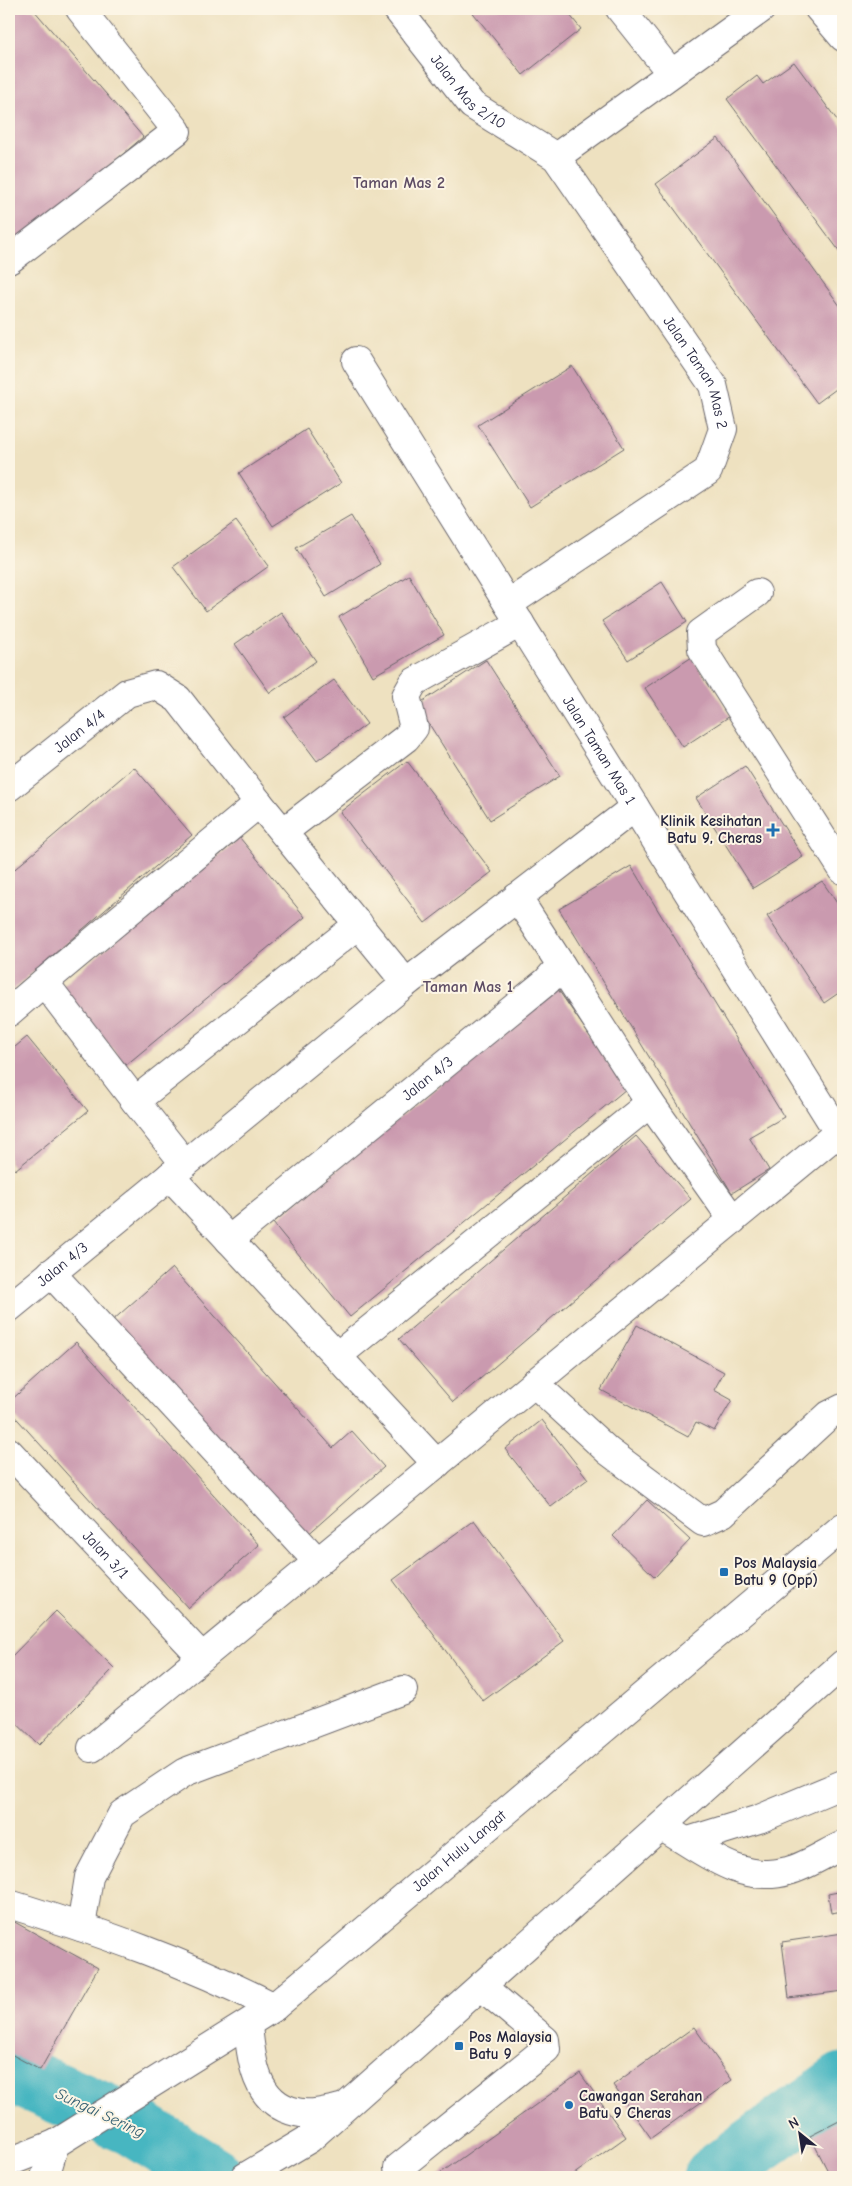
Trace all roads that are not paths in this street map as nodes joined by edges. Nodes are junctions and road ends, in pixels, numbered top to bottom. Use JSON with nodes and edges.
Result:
{"nodes":[{"id":1,"x":80,"y":9,"type":"edge"},
{"id":2,"x":397,"y":9,"type":"edge"},
{"id":3,"x":620,"y":9,"type":"edge"},
{"id":4,"x":761,"y":9,"type":"edge"},
{"id":5,"x":819,"y":9,"type":"edge"},
{"id":6,"x":843,"y":38,"type":"edge"},
{"id":7,"x":671,"y":73,"type":"junction"},
{"id":8,"x":556,"y":157,"type":"junction"},
{"id":9,"x":9,"y":260,"type":"edge"},
{"id":10,"x":356,"y":361,"type":"dead end"},
{"id":11,"x":757,"y":593,"type":"dead end"},
{"id":12,"x":514,"y":613,"type":"junction"},
{"id":13,"x":9,"y":787,"type":"edge"},
{"id":14,"x":259,"y":803,"type":"junction"},
{"id":15,"x":634,"y":807,"type":"junction"},
{"id":16,"x":283,"y":832,"type":"junction"},
{"id":17,"x":843,"y":870,"type":"edge"},
{"id":18,"x":517,"y":897,"type":"junction"},
{"id":19,"x":359,"y":924,"type":"junction"},
{"id":20,"x":561,"y":965,"type":"junction"},
{"id":21,"x":44,"y":982,"type":"junction"},
{"id":22,"x":406,"y":983,"type":"junction"},
{"id":23,"x":9,"y":1012,"type":"edge"},
{"id":24,"x":136,"y":1102,"type":"junction"},
{"id":25,"x":650,"y":1103,"type":"junction"},
{"id":26,"x":841,"y":1136,"type":"edge"},
{"id":27,"x":177,"y":1170,"type":"junction"},
{"id":28,"x":733,"y":1220,"type":"junction"},
{"id":29,"x":229,"y":1240,"type":"junction"},
{"id":30,"x":51,"y":1273,"type":"junction"},
{"id":31,"x":9,"y":1308,"type":"edge"},
{"id":32,"x":336,"y":1356,"type":"junction"},
{"id":33,"x":534,"y":1383,"type":"junction"},
{"id":34,"x":843,"y":1408,"type":"edge"},
{"id":35,"x":9,"y":1452,"type":"edge"},
{"id":36,"x":437,"y":1464,"type":"junction"},
{"id":37,"x":843,"y":1527,"type":"edge"},
{"id":38,"x":318,"y":1562,"type":"junction"},
{"id":39,"x":202,"y":1657,"type":"junction"},
{"id":40,"x":843,"y":1664,"type":"edge"},
{"id":41,"x":403,"y":1690,"type":"dead end"},
{"id":42,"x":92,"y":1748,"type":"dead end"},
{"id":43,"x":843,"y":1784,"type":"edge"},
{"id":44,"x":662,"y":1827,"type":"junction"},
{"id":45,"x":688,"y":1841,"type":"junction"},
{"id":46,"x":843,"y":1845,"type":"edge"},
{"id":47,"x":9,"y":1904,"type":"edge"},
{"id":48,"x":82,"y":1927,"type":"junction"},
{"id":49,"x":481,"y":1986,"type":"junction"},
{"id":50,"x":274,"y":2007,"type":"junction"},
{"id":51,"x":248,"y":2025,"type":"junction"},
{"id":52,"x":342,"y":2108,"type":"junction"},
{"id":53,"x":55,"y":2144,"type":"junction"},
{"id":54,"x":9,"y":2162,"type":"edge"},
{"id":55,"x":398,"y":2168,"type":"dead end"},
{"id":56,"x":258,"y":2173,"type":"edge"},
{"id":57,"x":45,"y":2177,"type":"edge"}],
"edges":[{"from":1,"to":9,"type":"street"},
{"from":2,"to":8,"type":"street","name":"Jalan Mas 2/10"},
{"from":3,"to":7,"type":"street"},
{"from":4,"to":7,"type":"street"},
{"from":5,"to":6,"type":"street"},
{"from":7,"to":8,"type":"street"},
{"from":8,"to":12,"type":"street","name":"Jalan Taman Mas 2"},
{"from":10,"to":12,"type":"street","name":"Jalan Taman Mas 1"},
{"from":11,"to":17,"type":"street"},
{"from":12,"to":15,"type":"street","name":"Jalan Taman Mas 1"},
{"from":12,"to":16,"type":"street","name":"Jalan Taman Mas 2"},
{"from":13,"to":14,"type":"street","name":"Jalan 4/4"},
{"from":14,"to":16,"type":"street"},
{"from":14,"to":21,"type":"street"},
{"from":15,"to":18,"type":"street","name":"Jalan 4/3"},
{"from":15,"to":26,"type":"street","name":"Jalan Taman Mas 1"},
{"from":16,"to":19,"type":"street"},
{"from":18,"to":20,"type":"street"},
{"from":18,"to":22,"type":"street","name":"Jalan 4/3"},
{"from":19,"to":22,"type":"street"},
{"from":19,"to":24,"type":"street"},
{"from":20,"to":25,"type":"street"},
{"from":20,"to":29,"type":"street","name":"Jalan 4/3"},
{"from":21,"to":23,"type":"street"},
{"from":21,"to":24,"type":"street"},
{"from":22,"to":27,"type":"street","name":"Jalan 4/3"},
{"from":24,"to":27,"type":"street"},
{"from":25,"to":28,"type":"street"},
{"from":25,"to":32,"type":"street"},
{"from":26,"to":28,"type":"street"},
{"from":27,"to":29,"type":"street"},
{"from":27,"to":30,"type":"street","name":"Jalan 4/3"},
{"from":28,"to":33,"type":"street"},
{"from":29,"to":32,"type":"street"},
{"from":30,"to":31,"type":"street","name":"Jalan 4/3"},
{"from":30,"to":38,"type":"street"},
{"from":32,"to":36,"type":"street"},
{"from":33,"to":34,"type":"street"},
{"from":33,"to":36,"type":"street"},
{"from":35,"to":39,"type":"street","name":"Jalan 3/1"},
{"from":36,"to":38,"type":"street"},
{"from":37,"to":50,"type":"street","name":"Jalan Hulu Langat"},
{"from":38,"to":39,"type":"street"},
{"from":39,"to":42,"type":"street"},
{"from":40,"to":44,"type":"street"},
{"from":41,"to":48,"type":"street"},
{"from":43,"to":45,"type":"street"},
{"from":44,"to":45,"type":"street"},
{"from":44,"to":49,"type":"street"},
{"from":45,"to":46,"type":"street"},
{"from":47,"to":48,"type":"street"},
{"from":48,"to":50,"type":"street"},
{"from":49,"to":52,"type":"street"},
{"from":49,"to":55,"type":"street"},
{"from":50,"to":51,"type":"street","name":"Jalan Hulu Langat"},
{"from":51,"to":52,"type":"street"},
{"from":51,"to":53,"type":"street","name":"Jalan Hulu Langat"},
{"from":52,"to":56,"type":"street"},
{"from":53,"to":54,"type":"street","name":"Jalan Hulu Langat"},
{"from":53,"to":57,"type":"street"}]}
